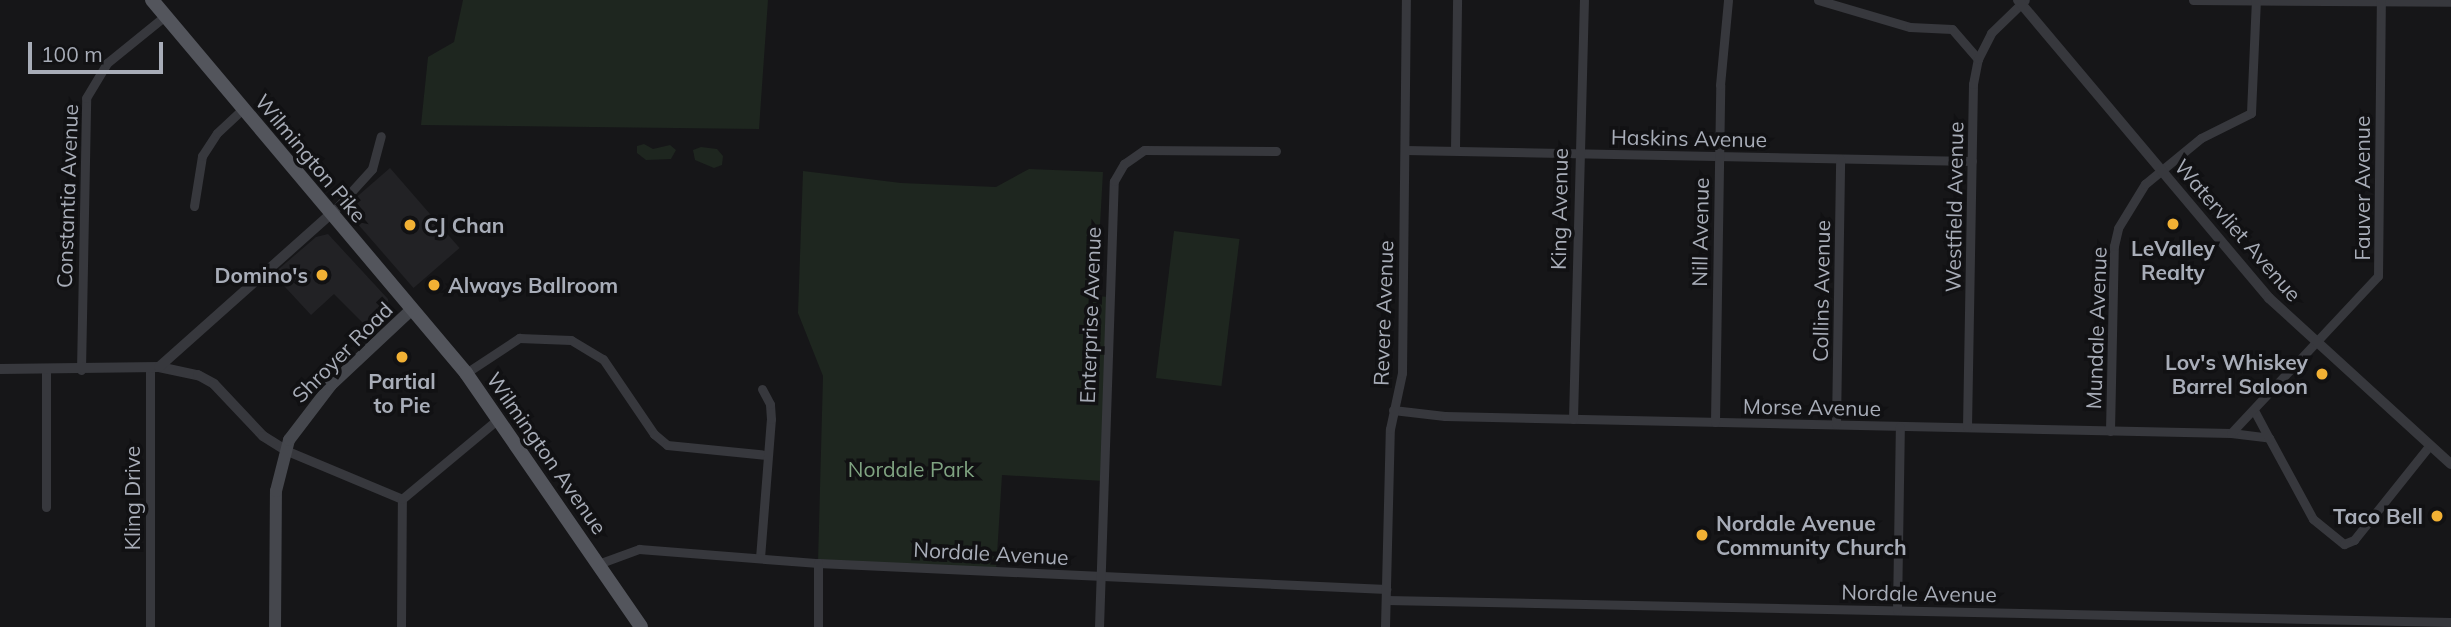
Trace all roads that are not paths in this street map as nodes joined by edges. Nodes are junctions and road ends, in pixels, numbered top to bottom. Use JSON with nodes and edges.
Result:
{"nodes":[{"id":1,"x":152,"y":0,"type":"edge"},
{"id":2,"x":1406,"y":0,"type":"edge"},
{"id":3,"x":1457,"y":0,"type":"edge"},
{"id":4,"x":1584,"y":0,"type":"edge"},
{"id":5,"x":1728,"y":0,"type":"edge"},
{"id":6,"x":1818,"y":0,"type":"edge"},
{"id":7,"x":2193,"y":0,"type":"edge"},
{"id":8,"x":2022,"y":1,"type":"edge"},
{"id":9,"x":2256,"y":1,"type":"edge"},
{"id":10,"x":2381,"y":2,"type":"edge"},
{"id":11,"x":2451,"y":2,"type":"edge"},
{"id":12,"x":165,"y":16,"type":"junction"},
{"id":13,"x":1978,"y":59,"type":"junction"},
{"id":14,"x":242,"y":110,"type":"junction"},
{"id":15,"x":382,"y":136,"type":"dead end"},
{"id":16,"x":1455,"y":149,"type":"junction"},
{"id":17,"x":1405,"y":150,"type":"junction"},
{"id":18,"x":1276,"y":151,"type":"dead end"},
{"id":19,"x":1577,"y":153,"type":"junction"},
{"id":20,"x":1719,"y":156,"type":"junction"},
{"id":21,"x":1840,"y":159,"type":"junction"},
{"id":22,"x":1972,"y":161,"type":"junction"},
{"id":23,"x":2161,"y":171,"type":"junction"},
{"id":24,"x":194,"y":206,"type":"dead end"},
{"id":25,"x":331,"y":214,"type":"junction"},
{"id":26,"x":412,"y":309,"type":"junction"},
{"id":27,"x":2318,"y":345,"type":"junction"},
{"id":28,"x":154,"y":368,"type":"junction"},
{"id":29,"x":0,"y":369,"type":"edge"},
{"id":30,"x":46,"y":369,"type":"junction"},
{"id":31,"x":81,"y":370,"type":"junction"},
{"id":32,"x":466,"y":373,"type":"junction"},
{"id":33,"x":762,"y":389,"type":"dead end"},
{"id":34,"x":1393,"y":410,"type":"junction"},
{"id":35,"x":2255,"y":412,"type":"junction"},
{"id":36,"x":498,"y":419,"type":"junction"},
{"id":37,"x":1573,"y":419,"type":"junction"},
{"id":38,"x":1715,"y":422,"type":"junction"},
{"id":39,"x":1836,"y":424,"type":"junction"},
{"id":40,"x":1900,"y":426,"type":"junction"},
{"id":41,"x":1968,"y":427,"type":"junction"},
{"id":42,"x":2110,"y":430,"type":"junction"},
{"id":43,"x":2231,"y":433,"type":"junction"},
{"id":44,"x":2269,"y":438,"type":"junction"},
{"id":45,"x":2429,"y":446,"type":"junction"},
{"id":46,"x":285,"y":450,"type":"junction"},
{"id":47,"x":767,"y":455,"type":"junction"},
{"id":48,"x":2451,"y":464,"type":"edge"},
{"id":49,"x":402,"y":499,"type":"junction"},
{"id":50,"x":46,"y":507,"type":"dead end"},
{"id":51,"x":760,"y":558,"type":"junction"},
{"id":52,"x":598,"y":564,"type":"junction"},
{"id":53,"x":818,"y":564,"type":"junction"},
{"id":54,"x":1101,"y":576,"type":"junction"},
{"id":55,"x":1386,"y":589,"type":"junction"},
{"id":56,"x":1385,"y":600,"type":"junction"},
{"id":57,"x":1897,"y":610,"type":"junction"},
{"id":58,"x":2451,"y":622,"type":"edge"},
{"id":59,"x":150,"y":627,"type":"edge"},
{"id":60,"x":275,"y":627,"type":"edge"},
{"id":61,"x":401,"y":627,"type":"edge"},
{"id":62,"x":641,"y":627,"type":"edge"},
{"id":63,"x":818,"y":627,"type":"edge"},
{"id":64,"x":1099,"y":627,"type":"edge"},
{"id":65,"x":1385,"y":627,"type":"edge"}],
"edges":[{"from":1,"to":12,"type":"main road","name":"Wilmington Pike"},
{"from":2,"to":17,"type":"street","name":"Revere Avenue"},
{"from":3,"to":16,"type":"street"},
{"from":4,"to":19,"type":"street","name":"King Avenue"},
{"from":5,"to":20,"type":"street","name":"Nill Avenue"},
{"from":6,"to":13,"type":"street"},
{"from":7,"to":9,"type":"street"},
{"from":8,"to":13,"type":"street","name":"Westfield Avenue"},
{"from":8,"to":23,"type":"street","name":"Watervliet Avenue"},
{"from":9,"to":10,"type":"street"},
{"from":9,"to":23,"type":"street","name":"Mundale Avenue"},
{"from":10,"to":11,"type":"street"},
{"from":10,"to":27,"type":"street","name":"Fauver Avenue"},
{"from":12,"to":14,"type":"main road","name":"Wilmington Pike"},
{"from":12,"to":31,"type":"street","name":"Constantia Avenue"},
{"from":13,"to":22,"type":"street","name":"Westfield Avenue"},
{"from":14,"to":24,"type":"street"},
{"from":14,"to":25,"type":"main road","name":"Wilmington Pike"},
{"from":15,"to":25,"type":"street"},
{"from":16,"to":17,"type":"street","name":"Haskins Avenue"},
{"from":16,"to":19,"type":"street","name":"Haskins Avenue"},
{"from":17,"to":34,"type":"street","name":"Revere Avenue"},
{"from":18,"to":54,"type":"street","name":"Enterprise Avenue"},
{"from":19,"to":20,"type":"street","name":"Haskins Avenue"},
{"from":19,"to":37,"type":"street","name":"King Avenue"},
{"from":20,"to":21,"type":"street","name":"Haskins Avenue"},
{"from":20,"to":38,"type":"street","name":"Nill Avenue"},
{"from":21,"to":22,"type":"street","name":"Haskins Avenue"},
{"from":21,"to":39,"type":"street","name":"Collins Avenue"},
{"from":22,"to":41,"type":"street","name":"Westfield Avenue"},
{"from":23,"to":27,"type":"street","name":"Watervliet Avenue"},
{"from":23,"to":42,"type":"street","name":"Mundale Avenue"},
{"from":25,"to":26,"type":"main road","name":"Wilmington Pike"},
{"from":25,"to":28,"type":"street"},
{"from":26,"to":32,"type":"main road","name":"Wilmington Avenue"},
{"from":26,"to":46,"type":"main road","name":"Shroyer Road"},
{"from":27,"to":35,"type":"street","name":"Fauver Avenue"},
{"from":27,"to":45,"type":"street","name":"Watervliet Avenue"},
{"from":28,"to":31,"type":"street"},
{"from":28,"to":46,"type":"street"},
{"from":28,"to":59,"type":"street","name":"Kling Drive"},
{"from":29,"to":30,"type":"street"},
{"from":30,"to":31,"type":"street"},
{"from":30,"to":50,"type":"street"},
{"from":32,"to":36,"type":"main road","name":"Wilmington Avenue"},
{"from":32,"to":47,"type":"street"},
{"from":33,"to":47,"type":"street"},
{"from":34,"to":37,"type":"street","name":"Morse Avenue"},
{"from":34,"to":55,"type":"street","name":"Revere Avenue"},
{"from":35,"to":43,"type":"street"},
{"from":35,"to":44,"type":"street"},
{"from":36,"to":49,"type":"street"},
{"from":36,"to":52,"type":"main road","name":"Wilmington Avenue"},
{"from":37,"to":38,"type":"street","name":"Morse Avenue"},
{"from":38,"to":39,"type":"street","name":"Morse Avenue"},
{"from":39,"to":40,"type":"street","name":"Morse Avenue"},
{"from":40,"to":41,"type":"street","name":"Morse Avenue"},
{"from":40,"to":57,"type":"street"},
{"from":41,"to":42,"type":"street","name":"Morse Avenue"},
{"from":42,"to":43,"type":"street","name":"Morse Avenue"},
{"from":43,"to":44,"type":"street","name":"Morse Avenue"},
{"from":44,"to":45,"type":"street"},
{"from":45,"to":48,"type":"street","name":"Watervliet Avenue"},
{"from":46,"to":49,"type":"street"},
{"from":46,"to":60,"type":"main road","name":"Shroyer Road"},
{"from":47,"to":51,"type":"street"},
{"from":49,"to":61,"type":"street"},
{"from":51,"to":52,"type":"street","name":"Nordale Avenue"},
{"from":51,"to":53,"type":"street","name":"Nordale Avenue"},
{"from":52,"to":62,"type":"main road","name":"Wilmington Avenue"},
{"from":53,"to":54,"type":"street","name":"Nordale Avenue"},
{"from":53,"to":63,"type":"street"},
{"from":54,"to":55,"type":"street","name":"Nordale Avenue"},
{"from":54,"to":64,"type":"street","name":"Enterprise Avenue"},
{"from":55,"to":56,"type":"street","name":"Revere Avenue"},
{"from":56,"to":57,"type":"street","name":"Nordale Avenue"},
{"from":56,"to":65,"type":"street","name":"Revere Avenue"},
{"from":57,"to":58,"type":"street","name":"Nordale Avenue"}]}
